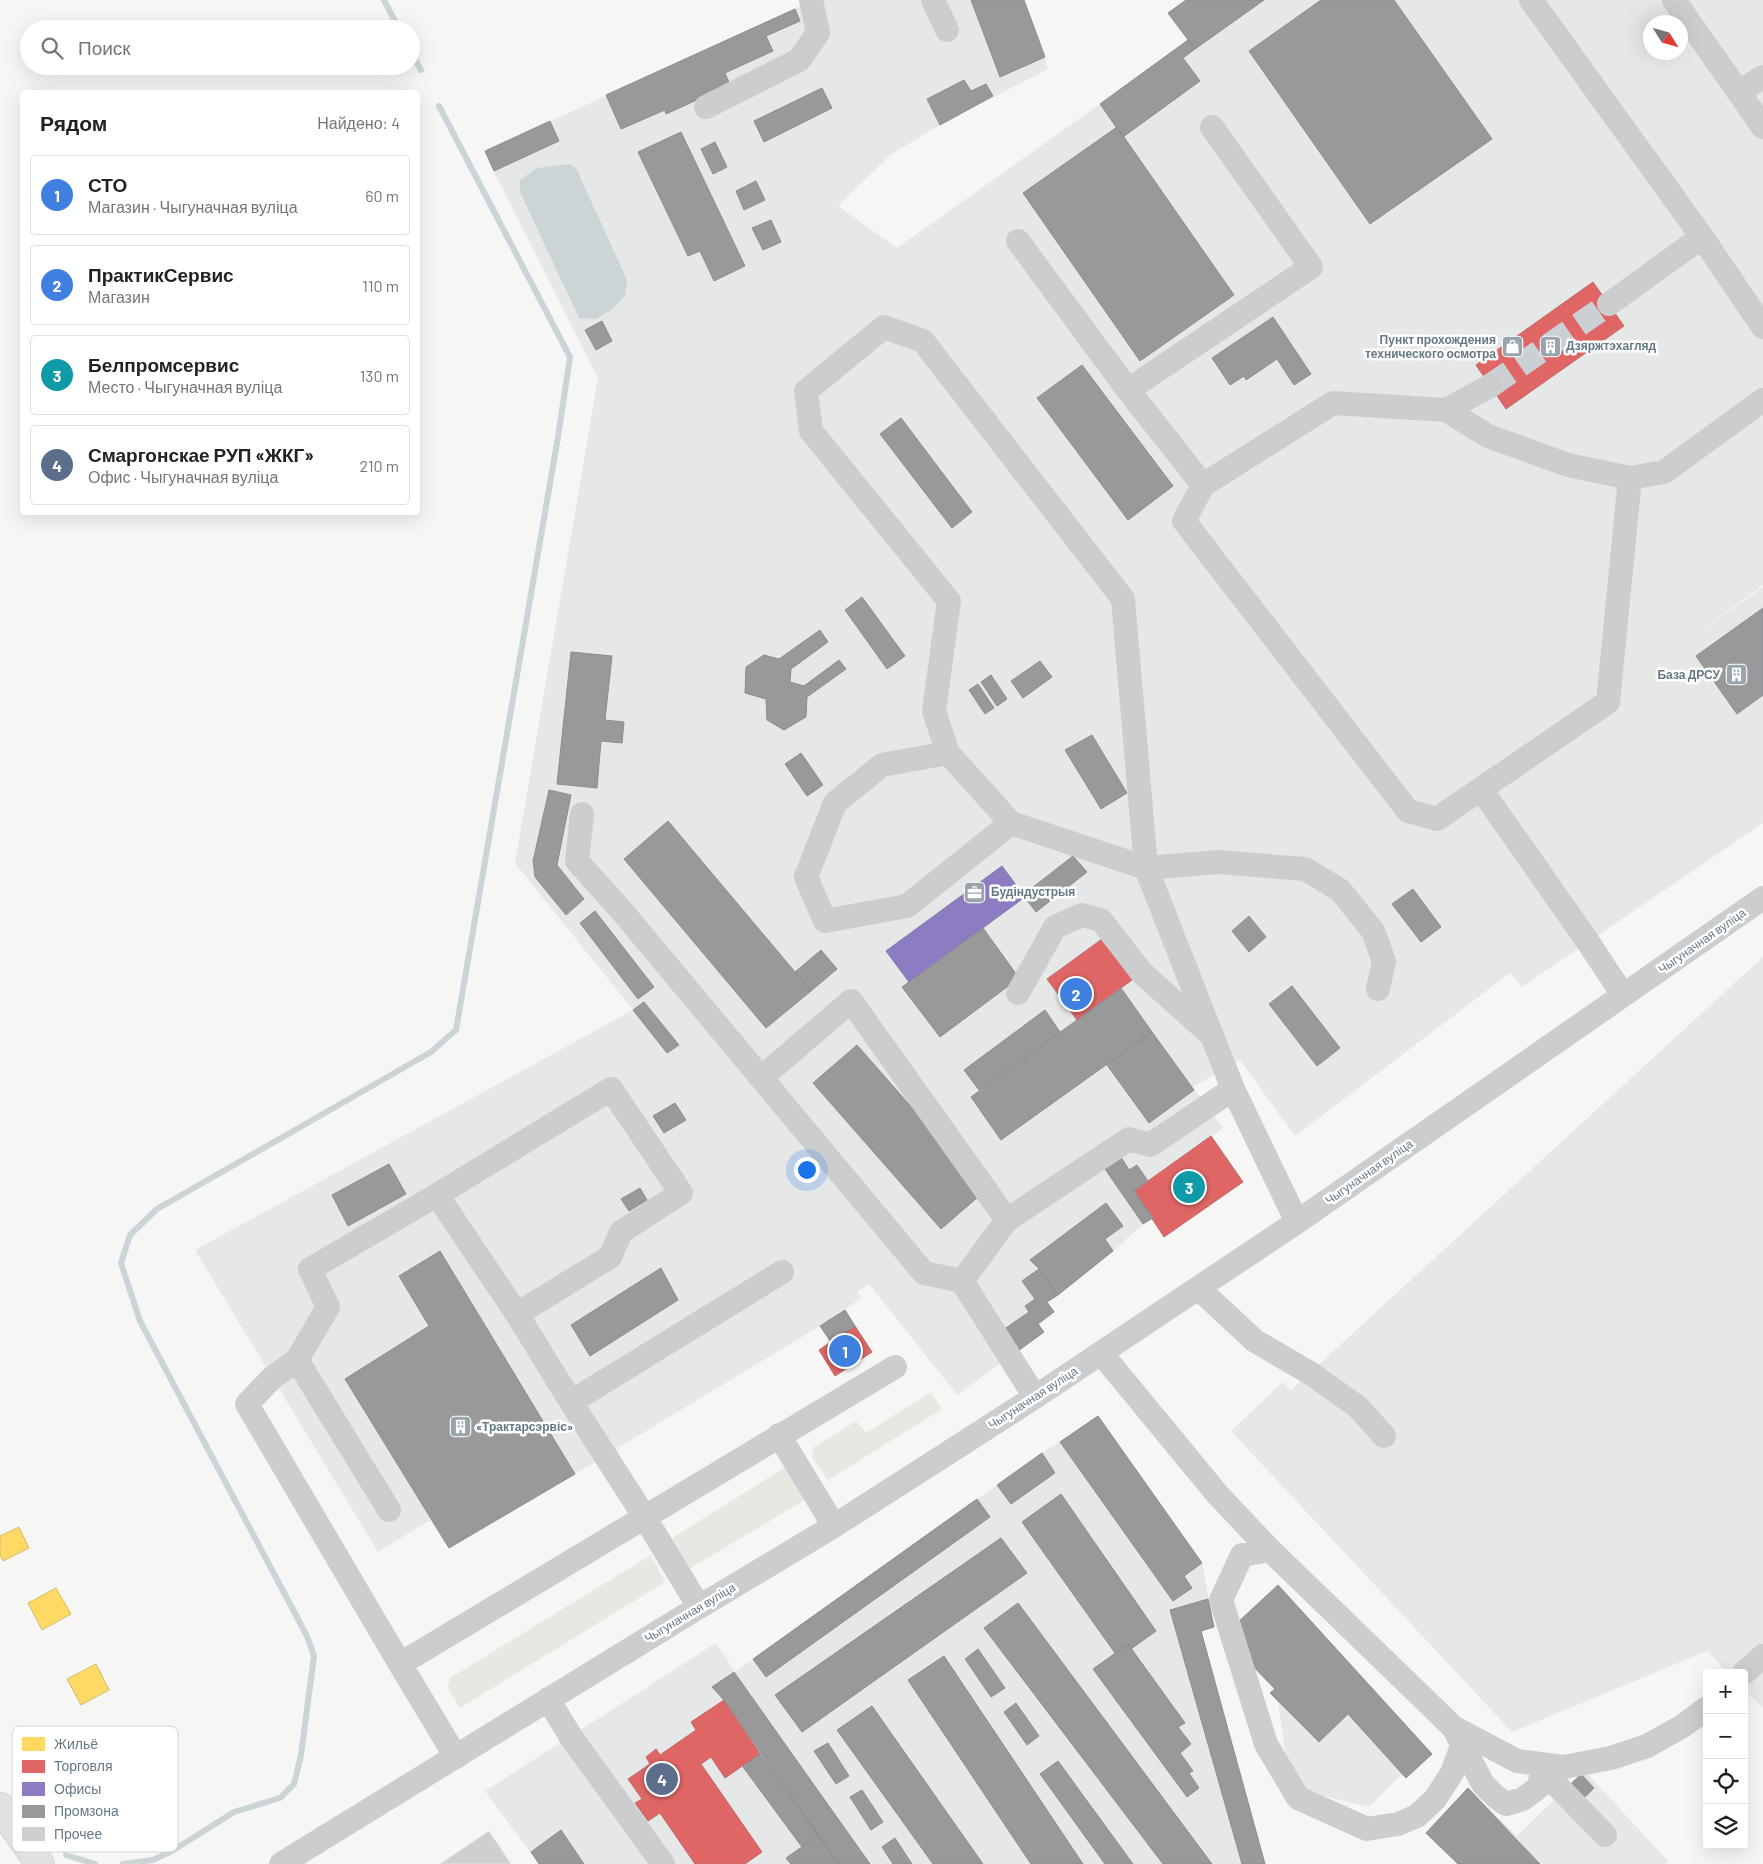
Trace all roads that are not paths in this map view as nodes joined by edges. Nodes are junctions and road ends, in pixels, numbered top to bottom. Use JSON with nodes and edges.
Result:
{"nodes":[{"id":1,"x":811,"y":0,"type":"edge"},
{"id":2,"x":933,"y":0,"type":"edge"},
{"id":3,"x":1531,"y":0,"type":"edge"},
{"id":4,"x":1674,"y":0,"type":"edge"},
{"id":5,"x":947,"y":30,"type":"dead end"},
{"id":6,"x":1763,"y":77,"type":"edge"},
{"id":7,"x":1739,"y":92,"type":"junction"},
{"id":8,"x":706,"y":106,"type":"dead end"},
{"id":9,"x":1212,"y":127,"type":"dead end"},
{"id":10,"x":1763,"y":127,"type":"edge"},
{"id":11,"x":1702,"y":237,"type":"junction"},
{"id":12,"x":1018,"y":241,"type":"dead end"},
{"id":13,"x":1609,"y":304,"type":"tunnel mouth"},
{"id":14,"x":1763,"y":327,"type":"edge"},
{"id":15,"x":1490,"y":386,"type":"tunnel mouth"},
{"id":16,"x":1128,"y":390,"type":"junction"},
{"id":17,"x":1763,"y":400,"type":"edge"},
{"id":18,"x":1446,"y":410,"type":"junction"},
{"id":19,"x":1630,"y":478,"type":"junction"},
{"id":20,"x":1202,"y":485,"type":"junction"},
{"id":21,"x":948,"y":753,"type":"junction"},
{"id":22,"x":1481,"y":789,"type":"junction"},
{"id":23,"x":582,"y":814,"type":"dead end"},
{"id":24,"x":1011,"y":823,"type":"junction"},
{"id":25,"x":1146,"y":868,"type":"junction"},
{"id":26,"x":1763,"y":898,"type":"edge"},
{"id":27,"x":1378,"y":990,"type":"dead end"},
{"id":28,"x":1018,"y":992,"type":"dead end"},
{"id":29,"x":1623,"y":995,"type":"junction"},
{"id":30,"x":1211,"y":1034,"type":"junction"},
{"id":31,"x":762,"y":1077,"type":"junction"},
{"id":32,"x":1233,"y":1089,"type":"junction"},
{"id":33,"x":437,"y":1195,"type":"junction"},
{"id":34,"x":1007,"y":1220,"type":"junction"},
{"id":35,"x":1296,"y":1222,"type":"junction"},
{"id":36,"x":782,"y":1272,"type":"dead end"},
{"id":37,"x":962,"y":1281,"type":"junction"},
{"id":38,"x":1198,"y":1288,"type":"junction"},
{"id":39,"x":517,"y":1314,"type":"junction"},
{"id":40,"x":1101,"y":1353,"type":"junction"},
{"id":41,"x":297,"y":1360,"type":"junction"},
{"id":42,"x":895,"y":1367,"type":"dead end"},
{"id":43,"x":1035,"y":1397,"type":"junction"},
{"id":44,"x":571,"y":1402,"type":"junction"},
{"id":45,"x":780,"y":1435,"type":"junction"},
{"id":46,"x":1384,"y":1436,"type":"dead end"},
{"id":47,"x":389,"y":1510,"type":"dead end"},
{"id":48,"x":644,"y":1516,"type":"junction"},
{"id":49,"x":834,"y":1526,"type":"junction"},
{"id":50,"x":1270,"y":1550,"type":"junction"},
{"id":51,"x":699,"y":1607,"type":"junction"},
{"id":52,"x":1763,"y":1656,"type":"edge"},
{"id":53,"x":400,"y":1664,"type":"junction"},
{"id":54,"x":1748,"y":1669,"type":"edge"},
{"id":55,"x":548,"y":1699,"type":"junction"},
{"id":56,"x":1703,"y":1711,"type":"edge"},
{"id":57,"x":1458,"y":1735,"type":"junction"},
{"id":58,"x":456,"y":1757,"type":"junction"},
{"id":59,"x":1539,"y":1767,"type":"junction"},
{"id":60,"x":0,"y":1807,"type":"edge"},
{"id":61,"x":12,"y":1824,"type":"edge"},
{"id":62,"x":1604,"y":1836,"type":"dead end"},
{"id":63,"x":32,"y":1852,"type":"edge"},
{"id":64,"x":40,"y":1864,"type":"edge"},
{"id":65,"x":281,"y":1864,"type":"edge"},
{"id":66,"x":663,"y":1864,"type":"edge"}],
"edges":[{"from":1,"to":8,"type":"street"},
{"from":2,"to":5,"type":"street"},
{"from":3,"to":11,"type":"street"},
{"from":4,"to":7,"type":"street"},
{"from":6,"to":7,"type":"street"},
{"from":7,"to":10,"type":"street"},
{"from":9,"to":16,"type":"street"},
{"from":11,"to":13,"type":"street"},
{"from":11,"to":14,"type":"street"},
{"from":12,"to":16,"type":"street"},
{"from":15,"to":18,"type":"street"},
{"from":16,"to":20,"type":"street"},
{"from":17,"to":19,"type":"street"},
{"from":18,"to":19,"type":"street"},
{"from":18,"to":20,"type":"street"},
{"from":19,"to":22,"type":"street"},
{"from":20,"to":22,"type":"street"},
{"from":21,"to":24,"type":"street"},
{"from":21,"to":24,"type":"street"},
{"from":21,"to":25,"type":"street"},
{"from":22,"to":29,"type":"street"},
{"from":23,"to":31,"type":"street"},
{"from":24,"to":25,"type":"street"},
{"from":25,"to":27,"type":"street"},
{"from":25,"to":30,"type":"street"},
{"from":26,"to":29,"type":"street","name":"Чыгуначная вуліца"},
{"from":28,"to":30,"type":"street"},
{"from":29,"to":35,"type":"street","name":"Чыгуначная вуліца"},
{"from":30,"to":32,"type":"street"},
{"from":31,"to":34,"type":"street"},
{"from":31,"to":37,"type":"street"},
{"from":32,"to":34,"type":"street"},
{"from":32,"to":35,"type":"street"},
{"from":33,"to":39,"type":"street"},
{"from":33,"to":39,"type":"street"},
{"from":33,"to":41,"type":"street"},
{"from":34,"to":37,"type":"street"},
{"from":35,"to":38,"type":"street","name":"Чыгуначная вуліца"},
{"from":36,"to":44,"type":"street"},
{"from":37,"to":43,"type":"street"},
{"from":38,"to":40,"type":"street","name":"Чыгуначная вуліца"},
{"from":38,"to":46,"type":"street"},
{"from":39,"to":44,"type":"street"},
{"from":40,"to":43,"type":"street","name":"Чыгуначная вуліца"},
{"from":40,"to":50,"type":"street"},
{"from":41,"to":47,"type":"street"},
{"from":41,"to":53,"type":"street"},
{"from":42,"to":45,"type":"street"},
{"from":43,"to":49,"type":"street","name":"Чыгуначная вуліца"},
{"from":44,"to":48,"type":"street"},
{"from":45,"to":48,"type":"street"},
{"from":45,"to":49,"type":"street"},
{"from":48,"to":51,"type":"street"},
{"from":48,"to":53,"type":"street"},
{"from":49,"to":51,"type":"street","name":"Чыгуначная вуліца"},
{"from":50,"to":57,"type":"street"},
{"from":50,"to":57,"type":"street"},
{"from":51,"to":55,"type":"street","name":"Чыгуначная вуліца"},
{"from":52,"to":54,"type":"street"},
{"from":53,"to":58,"type":"street"},
{"from":55,"to":58,"type":"street","name":"Чыгуначная вуліца"},
{"from":55,"to":66,"type":"street"},
{"from":56,"to":59,"type":"street"},
{"from":57,"to":59,"type":"street"},
{"from":57,"to":59,"type":"street"},
{"from":58,"to":65,"type":"street","name":"Чыгуначная вуліца"},
{"from":59,"to":62,"type":"street"},
{"from":60,"to":61,"type":"main road"},
{"from":63,"to":64,"type":"main road"}]}
